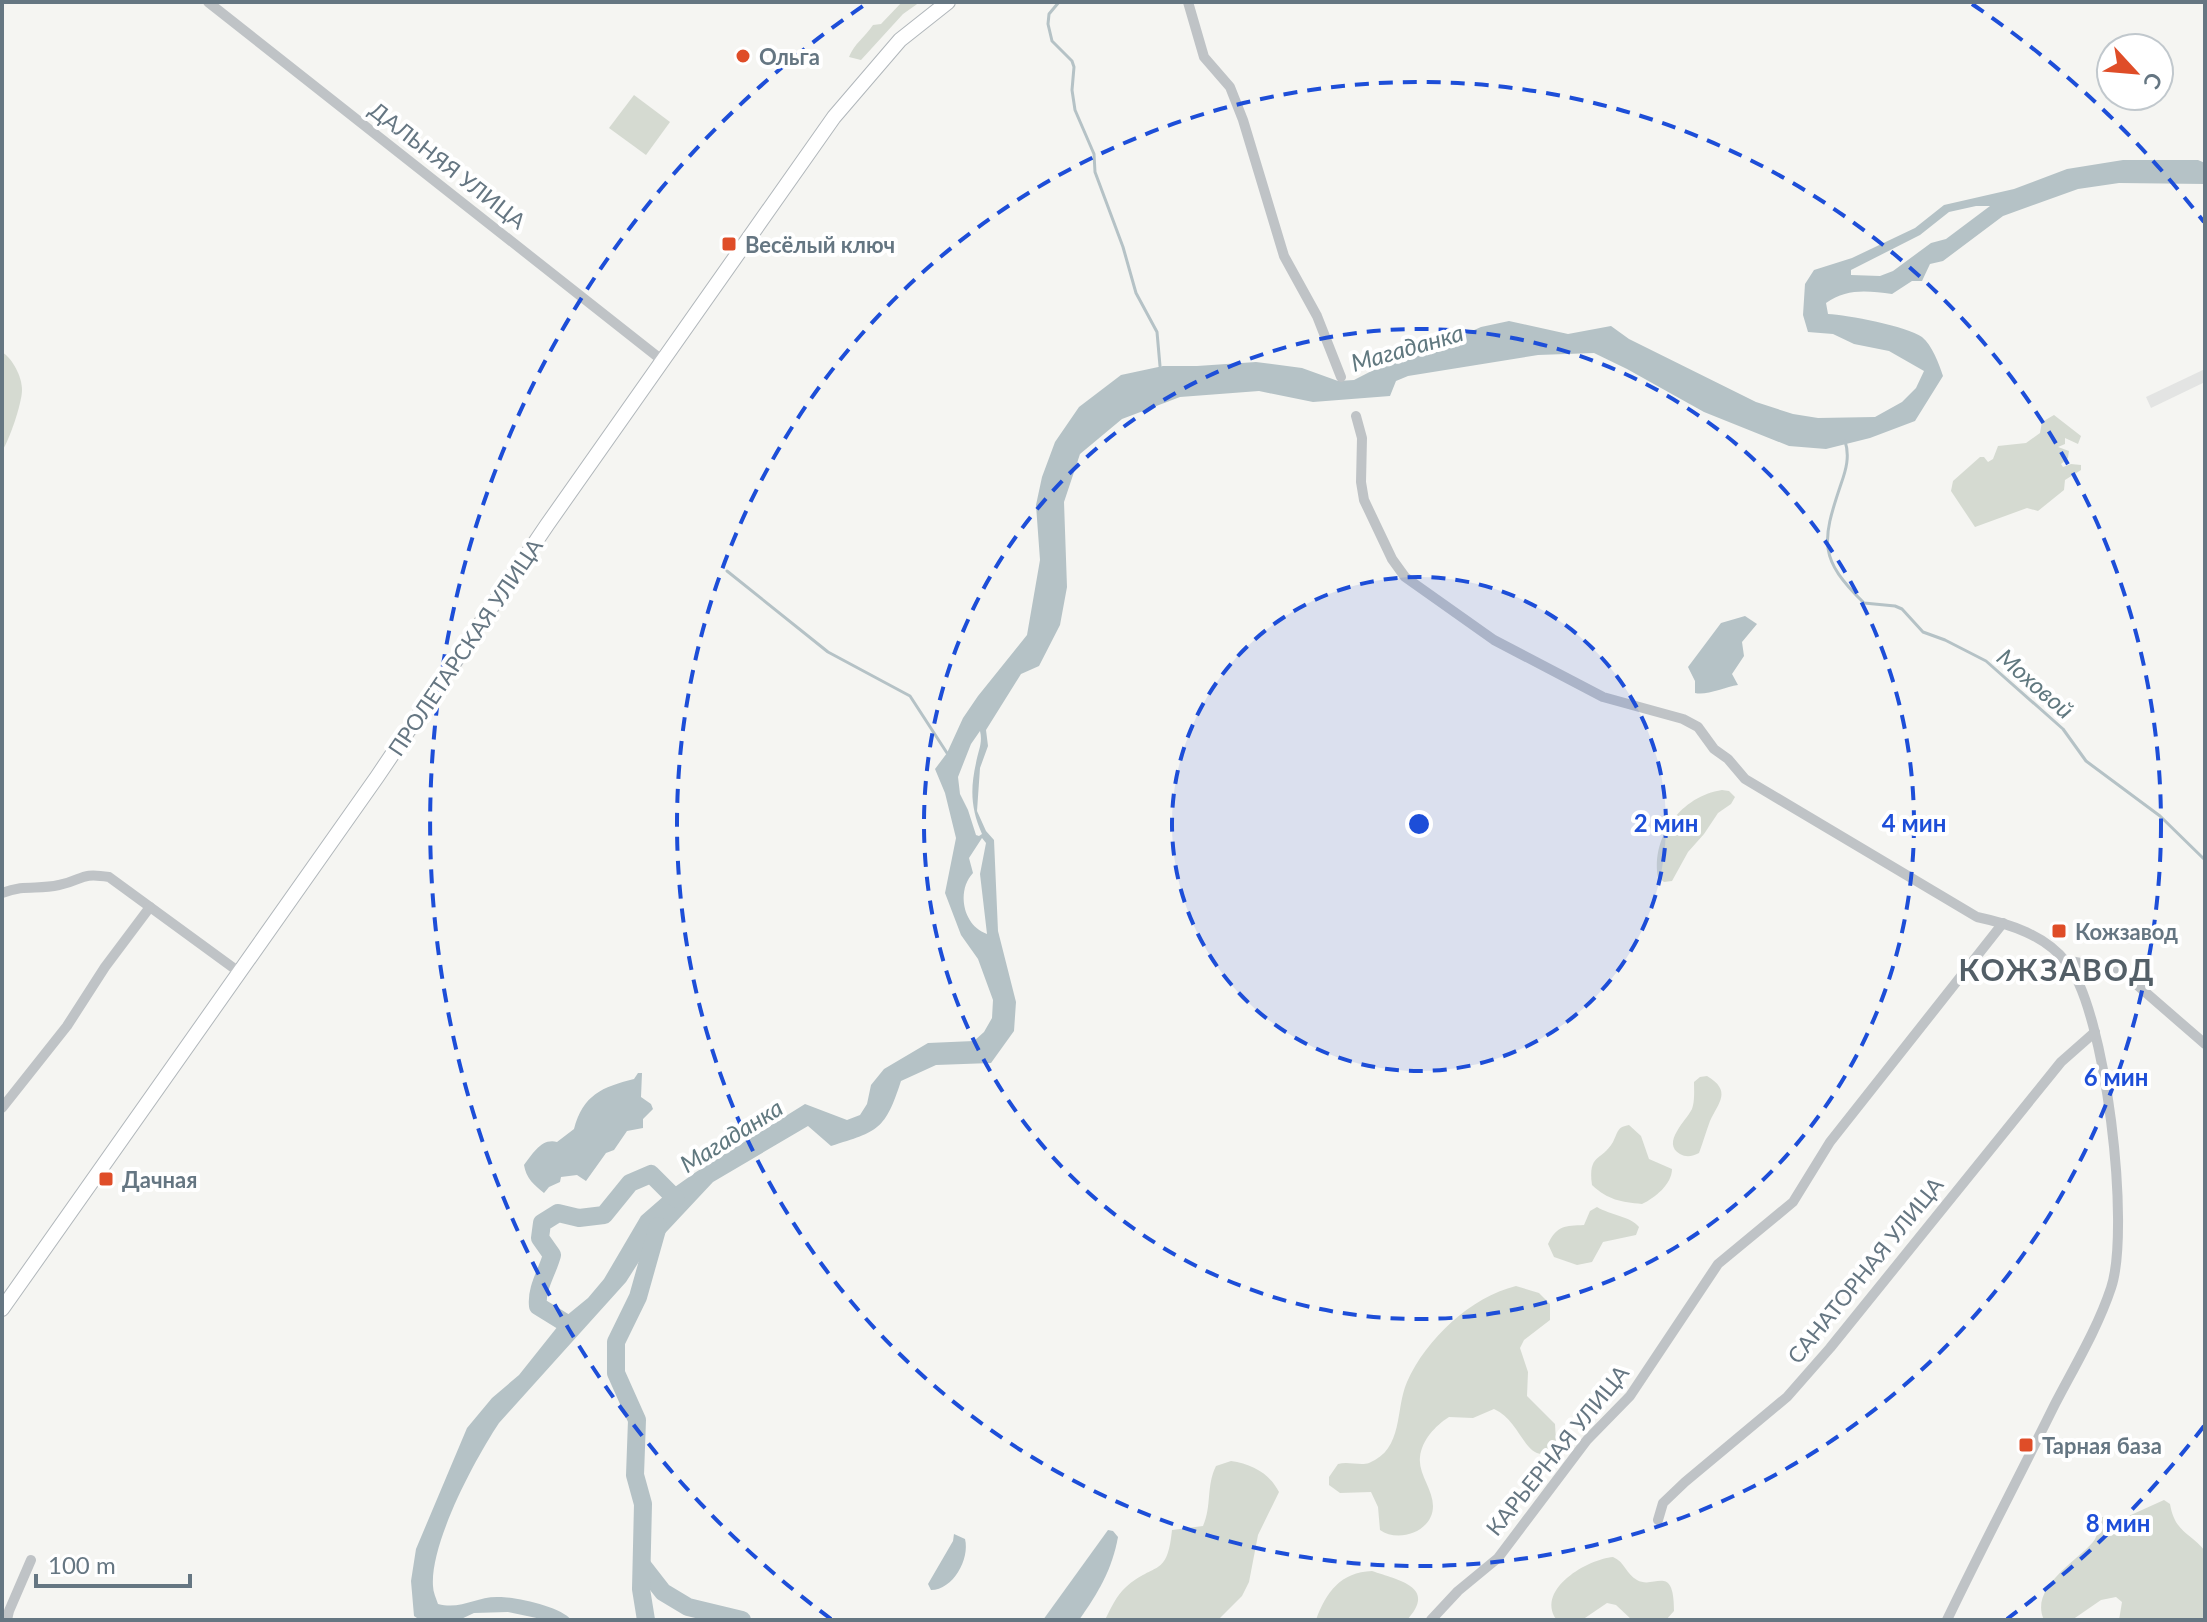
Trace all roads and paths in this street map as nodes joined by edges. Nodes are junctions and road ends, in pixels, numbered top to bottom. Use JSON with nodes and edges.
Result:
{"nodes":[{"id":1,"x":208,"y":2,"type":"edge"},
{"id":2,"x":948,"y":2,"type":"edge"},
{"id":3,"x":1188,"y":2,"type":"edge"},
{"id":4,"x":663,"y":361,"type":"junction"},
{"id":5,"x":1341,"y":377,"type":"dead end"},
{"id":6,"x":1356,"y":416,"type":"dead end"},
{"id":7,"x":2,"y":893,"type":"edge"},
{"id":8,"x":150,"y":907,"type":"junction"},
{"id":9,"x":2003,"y":923,"type":"junction"},
{"id":10,"x":2065,"y":960,"type":"junction"},
{"id":11,"x":239,"y":972,"type":"junction"},
{"id":12,"x":2095,"y":1032,"type":"junction"},
{"id":13,"x":2205,"y":1044,"type":"edge"},
{"id":14,"x":2,"y":1108,"type":"edge"},
{"id":15,"x":2,"y":1309,"type":"edge"},
{"id":16,"x":1658,"y":1520,"type":"dead end"},
{"id":17,"x":31,"y":1560,"type":"dead end"},
{"id":18,"x":7,"y":1620,"type":"edge"},
{"id":19,"x":1431,"y":1620,"type":"edge"},
{"id":20,"x":1947,"y":1620,"type":"edge"}],
"edges":[{"from":1,"to":4,"type":"street","name":"ДАЛЬНЯЯ УЛИЦА"},
{"from":2,"to":4,"type":"main road","name":"ПРОЛЕТАРСКАЯ УЛИЦА"},
{"from":3,"to":5,"type":"street"},
{"from":4,"to":11,"type":"main road","name":"ПРОЛЕТАРСКАЯ УЛИЦА"},
{"from":6,"to":9,"type":"street"},
{"from":7,"to":8,"type":"street"},
{"from":8,"to":11,"type":"street"},
{"from":8,"to":14,"type":"street"},
{"from":9,"to":10,"type":"street"},
{"from":9,"to":19,"type":"street","name":"КАРЬЕРНАЯ УЛИЦА"},
{"from":10,"to":12,"type":"street"},
{"from":10,"to":13,"type":"street"},
{"from":11,"to":15,"type":"main road","name":"ПРОЛЕТАРСКАЯ УЛИЦА"},
{"from":12,"to":16,"type":"street","name":"САНАТОРНАЯ УЛИЦА"},
{"from":12,"to":20,"type":"street"},
{"from":17,"to":18,"type":"street"}]}
